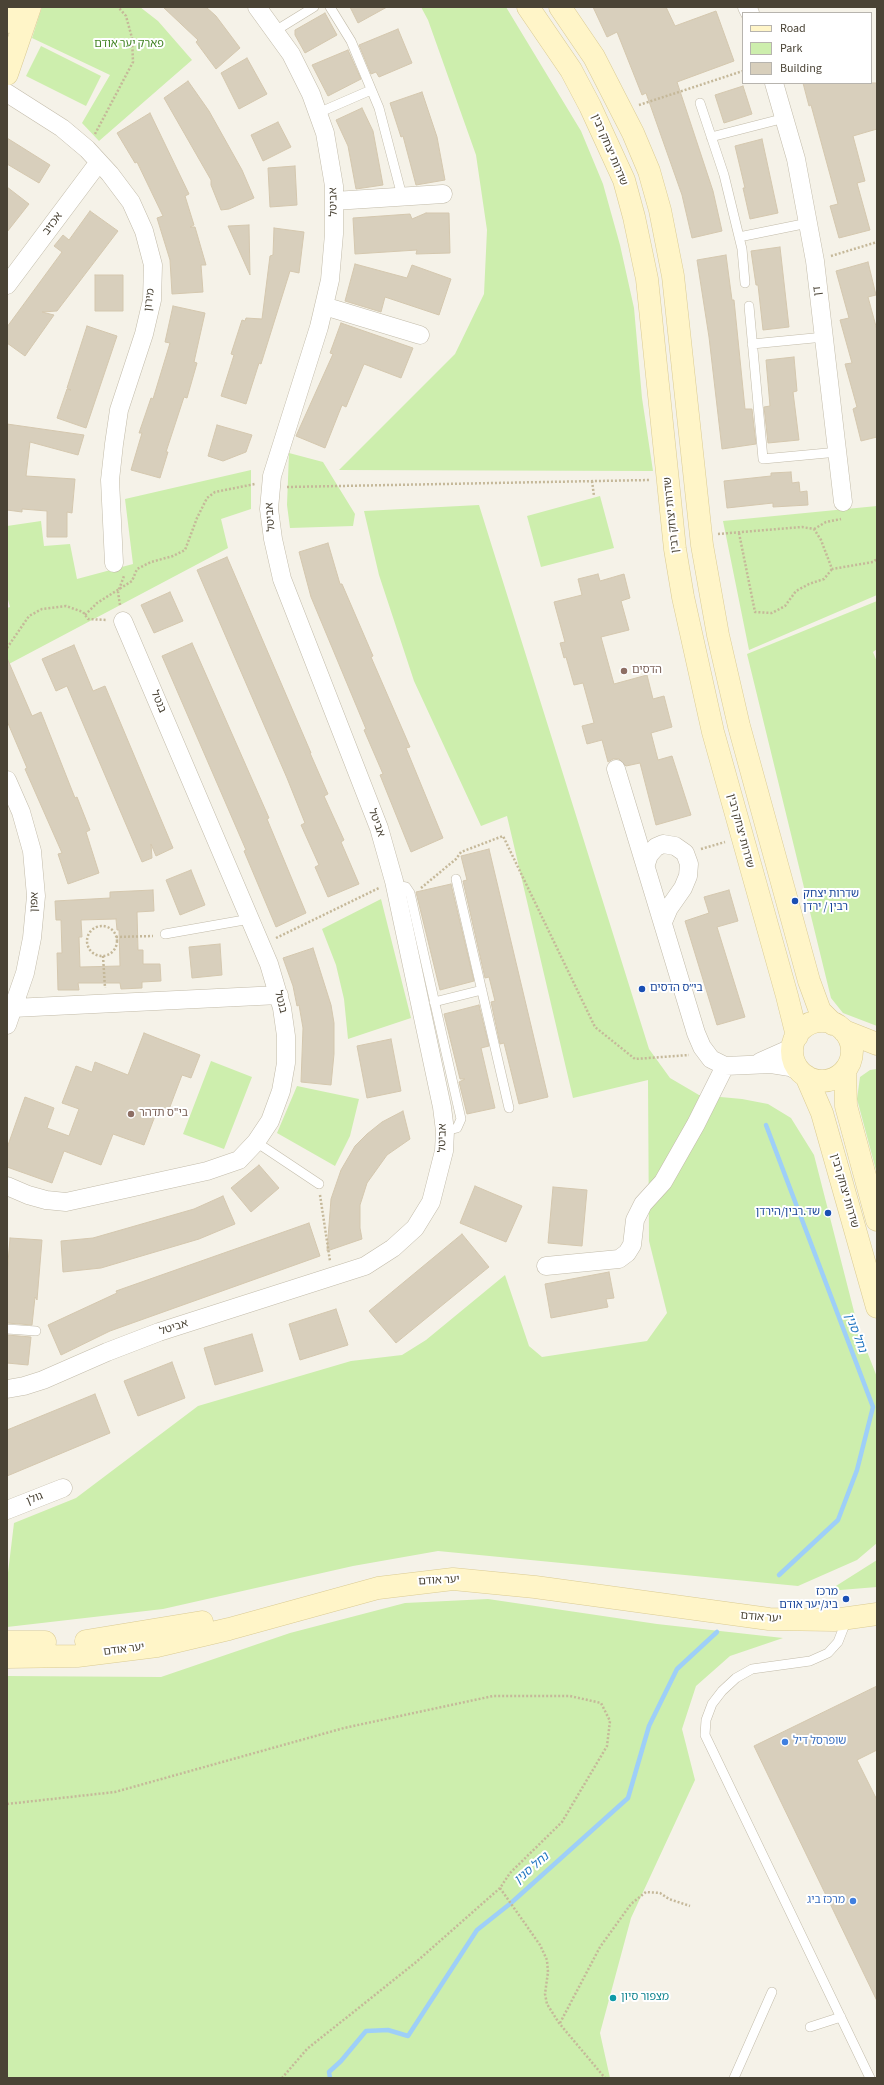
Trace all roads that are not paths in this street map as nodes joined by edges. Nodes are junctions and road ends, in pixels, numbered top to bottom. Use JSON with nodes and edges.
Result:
{"nodes":[{"id":1,"x":12,"y":7,"type":"edge"},
{"id":2,"x":30,"y":7,"type":"edge"},
{"id":3,"x":258,"y":7,"type":"edge"},
{"id":4,"x":314,"y":7,"type":"edge"},
{"id":5,"x":330,"y":7,"type":"edge"},
{"id":6,"x":528,"y":7,"type":"edge"},
{"id":7,"x":560,"y":7,"type":"edge"},
{"id":8,"x":7,"y":22,"type":"edge"},
{"id":9,"x":275,"y":31,"type":"junction"},
{"id":10,"x":7,"y":74,"type":"edge"},
{"id":11,"x":774,"y":84,"type":"edge"},
{"id":12,"x":371,"y":90,"type":"junction"},
{"id":13,"x":7,"y":93,"type":"edge"},
{"id":14,"x":700,"y":102,"type":"dead end"},
{"id":15,"x":318,"y":113,"type":"junction"},
{"id":16,"x":785,"y":118,"type":"junction"},
{"id":17,"x":711,"y":137,"type":"junction"},
{"id":18,"x":93,"y":155,"type":"junction"},
{"id":19,"x":443,"y":194,"type":"dead end"},
{"id":20,"x":402,"y":196,"type":"junction"},
{"id":21,"x":334,"y":201,"type":"junction"},
{"id":22,"x":808,"y":223,"type":"junction"},
{"id":23,"x":739,"y":237,"type":"junction"},
{"id":24,"x":745,"y":283,"type":"dead end"},
{"id":25,"x":7,"y":285,"type":"edge"},
{"id":26,"x":324,"y":306,"type":"junction"},
{"id":27,"x":749,"y":306,"type":"dead end"},
{"id":28,"x":420,"y":335,"type":"dead end"},
{"id":29,"x":824,"y":337,"type":"junction"},
{"id":30,"x":752,"y":344,"type":"junction"},
{"id":31,"x":838,"y":452,"type":"junction"},
{"id":32,"x":843,"y":502,"type":"road end"},
{"id":33,"x":119,"y":568,"type":"road end"},
{"id":34,"x":123,"y":622,"type":"road end"},
{"id":35,"x":616,"y":769,"type":"dead end"},
{"id":36,"x":7,"y":780,"type":"edge"},
{"id":37,"x":646,"y":864,"type":"junction"},
{"id":38,"x":456,"y":879,"type":"dead end"},
{"id":39,"x":398,"y":884,"type":"junction"},
{"id":40,"x":250,"y":919,"type":"junction"},
{"id":41,"x":663,"y":922,"type":"junction"},
{"id":42,"x":165,"y":934,"type":"road end"},
{"id":43,"x":482,"y":990,"type":"junction"},
{"id":44,"x":279,"y":995,"type":"junction"},
{"id":45,"x":434,"y":1002,"type":"junction"},
{"id":46,"x":13,"y":1008,"type":"junction"},
{"id":47,"x":7,"y":1025,"type":"edge"},
{"id":48,"x":838,"y":1027,"type":"junction"},
{"id":49,"x":795,"y":1040,"type":"junction"},
{"id":50,"x":877,"y":1044,"type":"edge"},
{"id":51,"x":877,"y":1055,"type":"edge"},
{"id":52,"x":755,"y":1064,"type":"junction"},
{"id":53,"x":725,"y":1066,"type":"junction"},
{"id":54,"x":846,"y":1068,"type":"junction"},
{"id":55,"x":804,"y":1074,"type":"junction"},
{"id":56,"x":509,"y":1108,"type":"dead end"},
{"id":57,"x":445,"y":1131,"type":"junction"},
{"id":58,"x":256,"y":1142,"type":"junction"},
{"id":59,"x":319,"y":1184,"type":"road end"},
{"id":60,"x":7,"y":1186,"type":"edge"},
{"id":61,"x":877,"y":1220,"type":"edge"},
{"id":62,"x":546,"y":1266,"type":"dead end"},
{"id":63,"x":877,"y":1307,"type":"edge"},
{"id":64,"x":7,"y":1329,"type":"edge"},
{"id":65,"x":36,"y":1331,"type":"dead end"},
{"id":66,"x":7,"y":1388,"type":"edge"},
{"id":67,"x":63,"y":1488,"type":"dead end"},
{"id":68,"x":7,"y":1510,"type":"edge"},
{"id":69,"x":877,"y":1603,"type":"edge"},
{"id":70,"x":877,"y":1614,"type":"edge"},
{"id":71,"x":848,"y":1619,"type":"junction"},
{"id":72,"x":7,"y":1642,"type":"edge"},
{"id":73,"x":7,"y":1657,"type":"edge"},
{"id":74,"x":772,"y":1992,"type":"dead end"},
{"id":75,"x":841,"y":2017,"type":"junction"},
{"id":76,"x":810,"y":2027,"type":"dead end"},
{"id":77,"x":734,"y":2078,"type":"edge"},
{"id":78,"x":870,"y":2078,"type":"edge"}],
"edges":[{"from":1,"to":8,"type":"main road"},
{"from":2,"to":10,"type":"main road"},
{"from":3,"to":9,"type":"street","name":"אביטל"},
{"from":4,"to":9,"type":"lane"},
{"from":5,"to":12,"type":"lane"},
{"from":6,"to":49,"type":"main road","name":"שדרות יצחק רבין"},
{"from":7,"to":48,"type":"main road"},
{"from":9,"to":15,"type":"street","name":"אביטל"},
{"from":11,"to":16,"type":"street","name":"דן"},
{"from":12,"to":15,"type":"lane"},
{"from":12,"to":20,"type":"lane"},
{"from":13,"to":18,"type":"street","name":"מירון"},
{"from":14,"to":17,"type":"lane"},
{"from":15,"to":21,"type":"street","name":"אביטל"},
{"from":16,"to":17,"type":"lane"},
{"from":16,"to":22,"type":"street","name":"דן"},
{"from":17,"to":23,"type":"lane"},
{"from":18,"to":25,"type":"street","name":"אכזיב"},
{"from":18,"to":33,"type":"street","name":"מירון"},
{"from":19,"to":20,"type":"street"},
{"from":20,"to":21,"type":"street"},
{"from":21,"to":26,"type":"street","name":"אביטל"},
{"from":22,"to":23,"type":"lane"},
{"from":22,"to":29,"type":"street","name":"דן"},
{"from":23,"to":24,"type":"lane"},
{"from":26,"to":28,"type":"street"},
{"from":26,"to":39,"type":"street","name":"אביטל"},
{"from":27,"to":30,"type":"lane"},
{"from":29,"to":30,"type":"lane"},
{"from":29,"to":31,"type":"street","name":"דן"},
{"from":30,"to":31,"type":"lane"},
{"from":31,"to":32,"type":"street","name":"דן"},
{"from":34,"to":40,"type":"street","name":"בנטל"},
{"from":35,"to":37,"type":"street"},
{"from":36,"to":46,"type":"street","name":"אפון"},
{"from":37,"to":41,"type":"street"},
{"from":37,"to":41,"type":"street"},
{"from":38,"to":43,"type":"lane"},
{"from":39,"to":45,"type":"lane"},
{"from":39,"to":57,"type":"street","name":"אביטל"},
{"from":40,"to":42,"type":"lane"},
{"from":40,"to":44,"type":"street","name":"בנטל"},
{"from":41,"to":53,"type":"street"},
{"from":43,"to":45,"type":"lane"},
{"from":43,"to":56,"type":"lane"},
{"from":44,"to":46,"type":"street"},
{"from":44,"to":58,"type":"street","name":"בנטל"},
{"from":45,"to":57,"type":"lane"},
{"from":46,"to":47,"type":"street","name":"אפון"},
{"from":48,"to":49,"type":"main road"},
{"from":48,"to":50,"type":"main road"},
{"from":48,"to":54,"type":"main road"},
{"from":49,"to":52,"type":"street"},
{"from":49,"to":55,"type":"main road"},
{"from":51,"to":54,"type":"main road"},
{"from":52,"to":53,"type":"street"},
{"from":52,"to":55,"type":"street"},
{"from":53,"to":62,"type":"street"},
{"from":54,"to":55,"type":"main road"},
{"from":54,"to":61,"type":"main road"},
{"from":55,"to":63,"type":"main road","name":"שדרות יצחק רבין"},
{"from":57,"to":66,"type":"street","name":"אביטל"},
{"from":58,"to":59,"type":"lane"},
{"from":58,"to":60,"type":"street","name":"בנטל"},
{"from":64,"to":65,"type":"lane"},
{"from":67,"to":68,"type":"street","name":"גולן"},
{"from":69,"to":72,"type":"main road","name":"יער אודם"},
{"from":70,"to":71,"type":"main road","name":"יער אודם"},
{"from":71,"to":73,"type":"main road","name":"יער אודם"},
{"from":71,"to":75,"type":"lane"},
{"from":74,"to":77,"type":"lane"},
{"from":75,"to":76,"type":"lane"},
{"from":75,"to":78,"type":"lane"}]}
